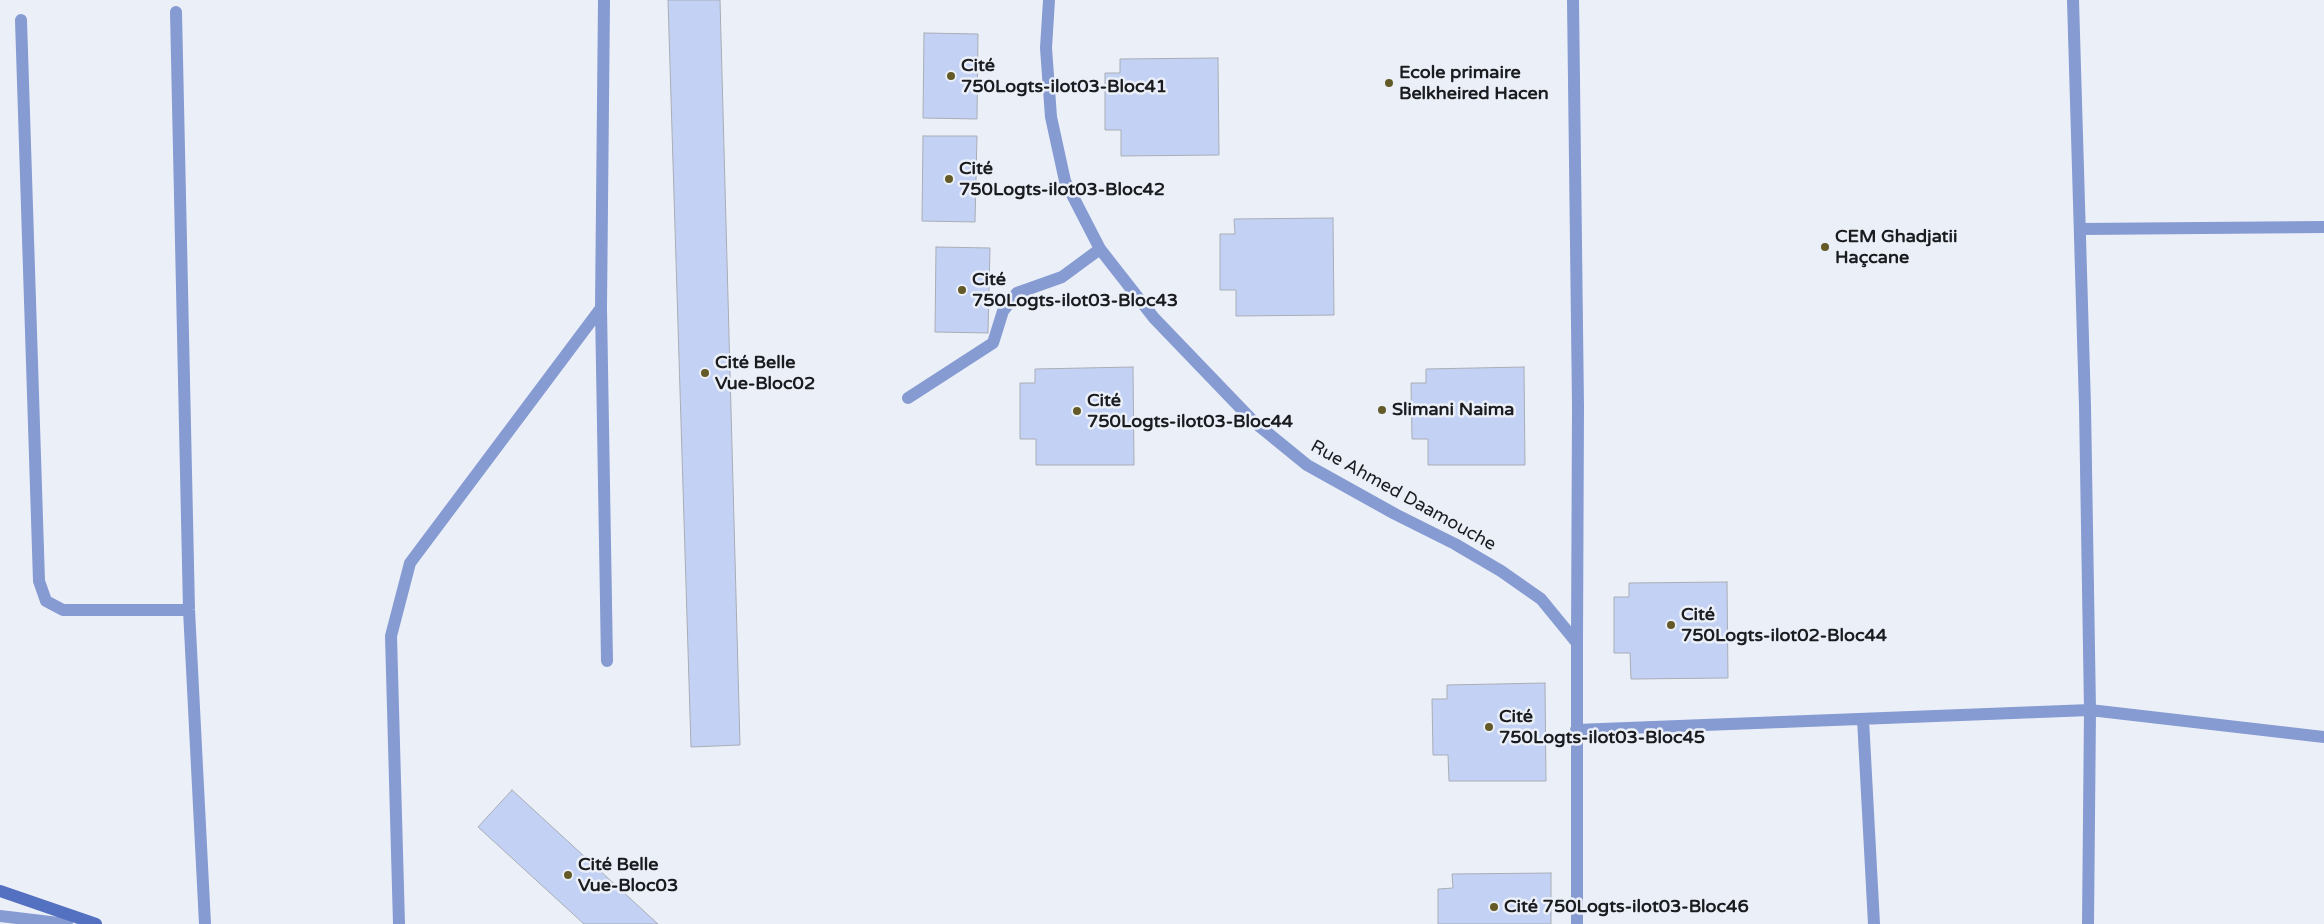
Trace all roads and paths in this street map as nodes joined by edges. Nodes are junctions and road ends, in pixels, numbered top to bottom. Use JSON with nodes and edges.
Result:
{"nodes":[{"id":1,"x":604,"y":0,"type":"edge"},
{"id":2,"x":1049,"y":0,"type":"edge"},
{"id":3,"x":1573,"y":0,"type":"edge"},
{"id":4,"x":2074,"y":0,"type":"edge"},
{"id":5,"x":176,"y":12,"type":"dead end"},
{"id":6,"x":21,"y":20,"type":"dead end"},
{"id":7,"x":2324,"y":227,"type":"edge"},
{"id":8,"x":2080,"y":229,"type":"junction"},
{"id":9,"x":1100,"y":249,"type":"junction"},
{"id":10,"x":601,"y":308,"type":"junction"},
{"id":11,"x":908,"y":398,"type":"dead end"},
{"id":12,"x":189,"y":610,"type":"junction"},
{"id":13,"x":1577,"y":643,"type":"junction"},
{"id":14,"x":607,"y":661,"type":"dead end"},
{"id":15,"x":2090,"y":710,"type":"junction"},
{"id":16,"x":1863,"y":719,"type":"junction"},
{"id":17,"x":1576,"y":730,"type":"junction"},
{"id":18,"x":2324,"y":737,"type":"edge"},
{"id":19,"x":0,"y":891,"type":"edge"},
{"id":20,"x":0,"y":916,"type":"edge"},
{"id":21,"x":67,"y":924,"type":"edge"},
{"id":22,"x":96,"y":924,"type":"edge"},
{"id":23,"x":205,"y":924,"type":"edge"},
{"id":24,"x":399,"y":924,"type":"edge"},
{"id":25,"x":1577,"y":924,"type":"edge"},
{"id":26,"x":1874,"y":924,"type":"edge"},
{"id":27,"x":2088,"y":924,"type":"edge"}],
"edges":[{"from":1,"to":10,"type":"street"},
{"from":2,"to":9,"type":"street","name":"Rue Ahmed Daamouche"},
{"from":3,"to":13,"type":"street"},
{"from":4,"to":8,"type":"street"},
{"from":5,"to":12,"type":"street"},
{"from":6,"to":12,"type":"street"},
{"from":7,"to":8,"type":"street"},
{"from":8,"to":15,"type":"street"},
{"from":9,"to":11,"type":"street"},
{"from":9,"to":13,"type":"street","name":"Rue Ahmed Daamouche"},
{"from":10,"to":14,"type":"street"},
{"from":10,"to":24,"type":"street"},
{"from":12,"to":23,"type":"street"},
{"from":13,"to":17,"type":"street"},
{"from":15,"to":16,"type":"street"},
{"from":15,"to":18,"type":"street"},
{"from":15,"to":27,"type":"street"},
{"from":16,"to":17,"type":"street"},
{"from":16,"to":26,"type":"street"},
{"from":17,"to":25,"type":"street"},
{"from":19,"to":22,"type":"main road"},
{"from":20,"to":21,"type":"street"}]}
